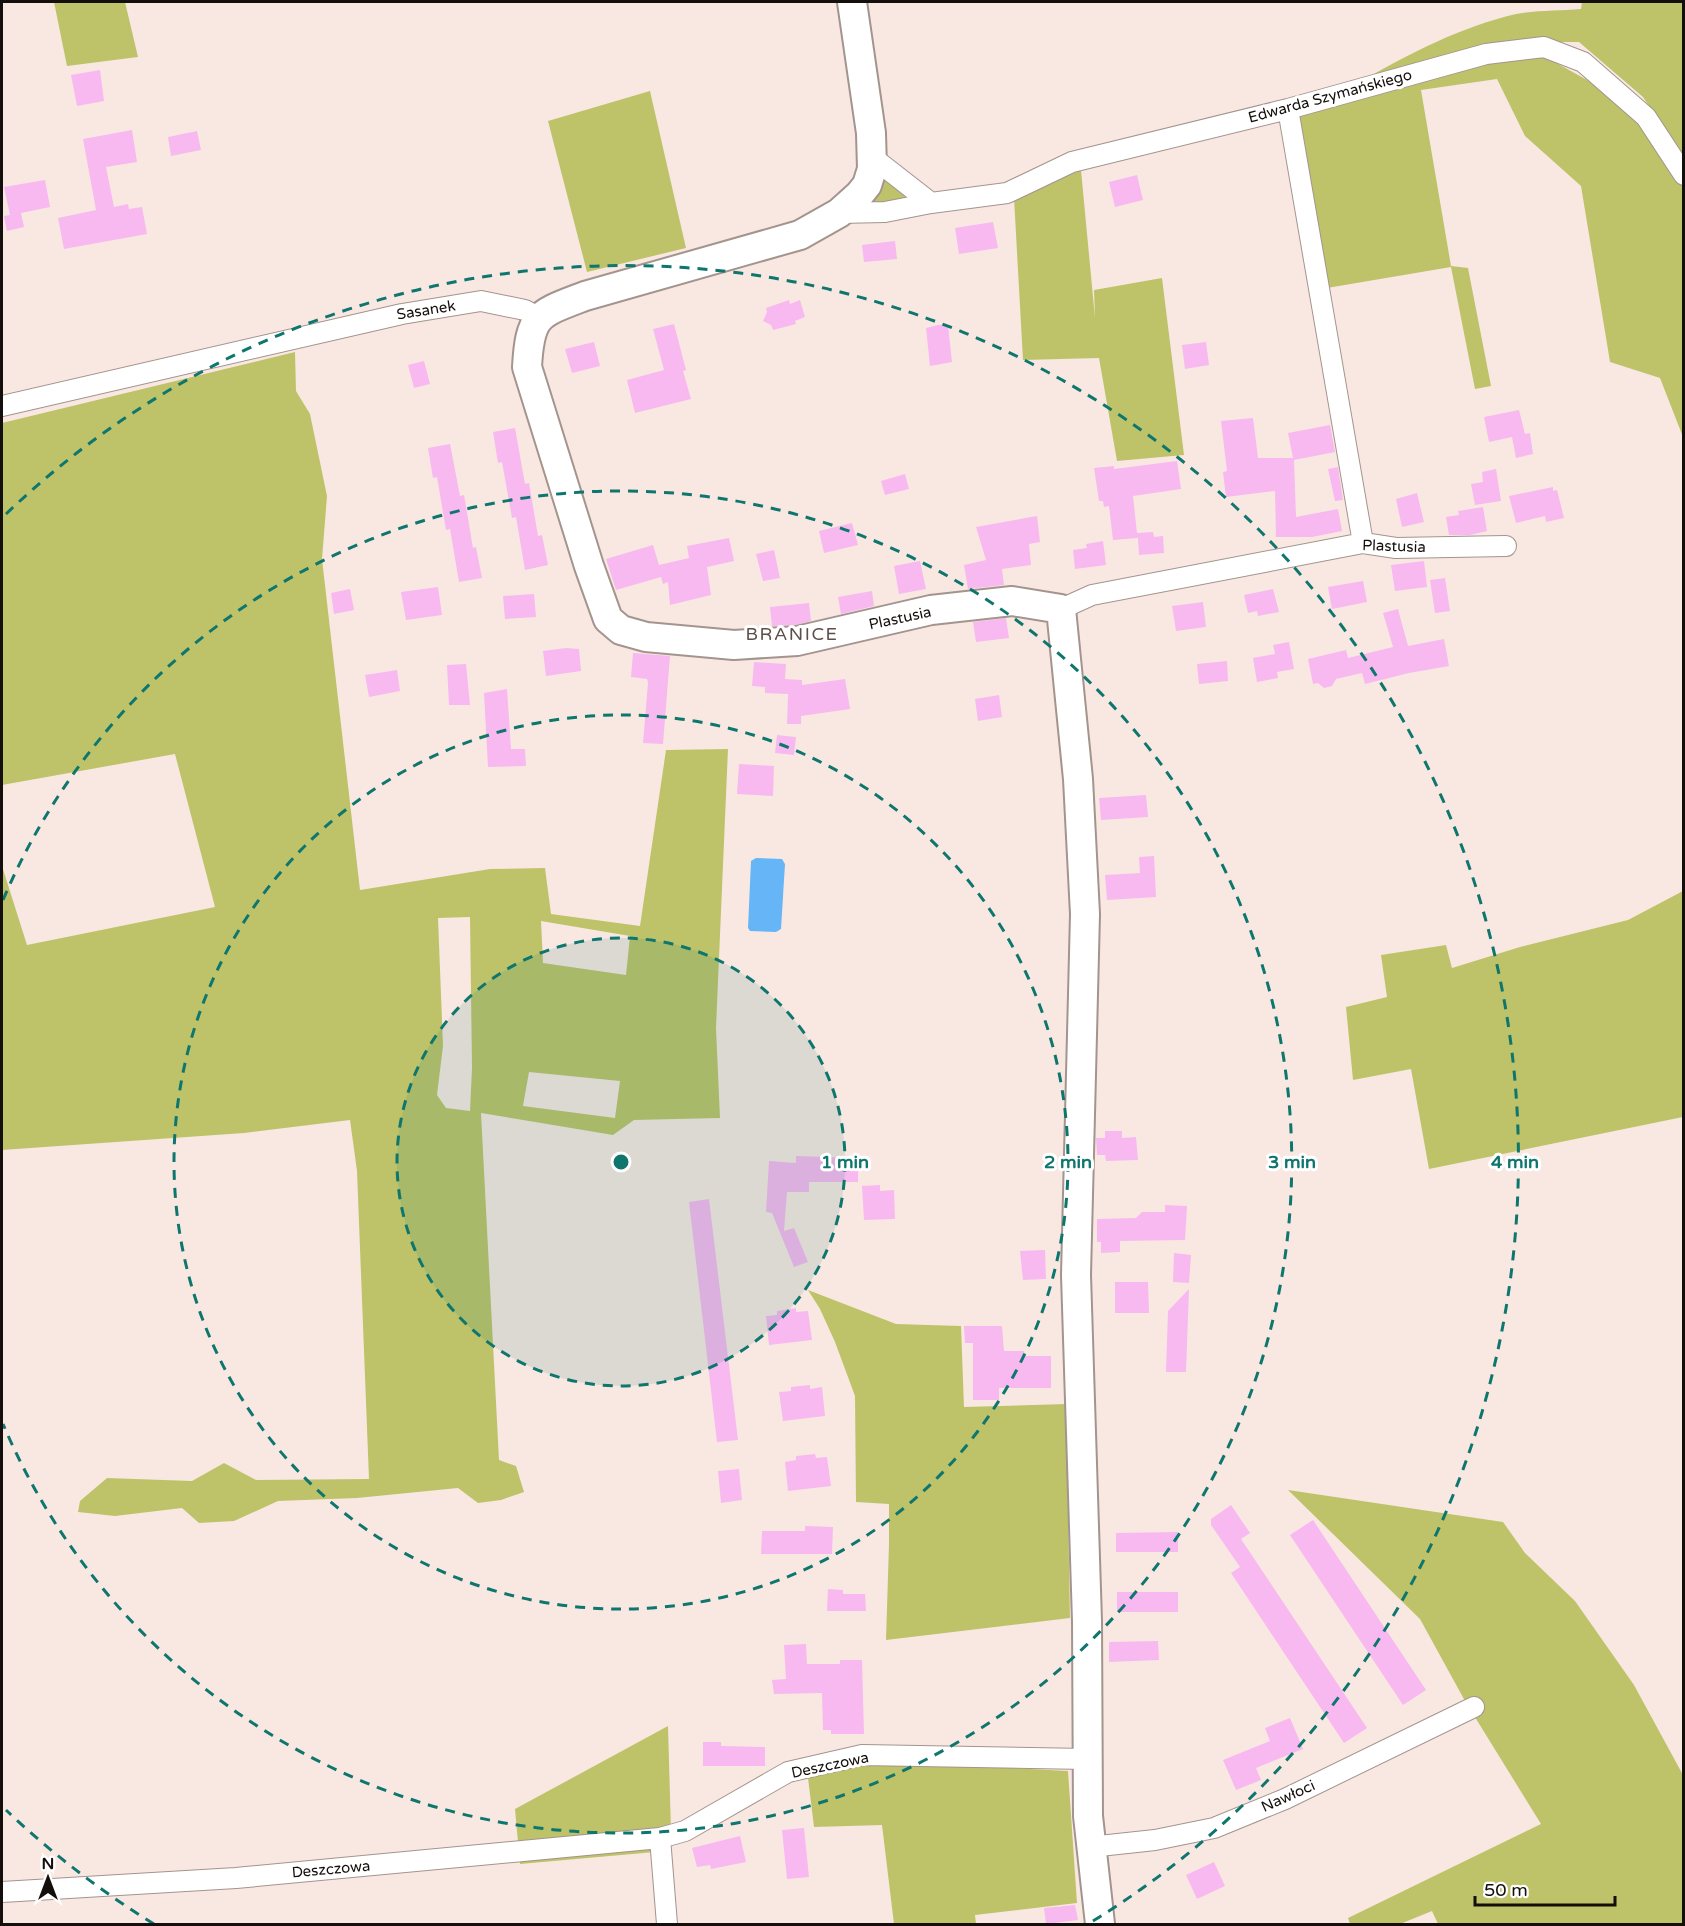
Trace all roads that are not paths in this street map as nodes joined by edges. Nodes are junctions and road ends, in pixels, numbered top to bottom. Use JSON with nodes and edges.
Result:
{"nodes":[{"id":1,"x":852,"y":2,"type":"edge"},
{"id":2,"x":1288,"y":109,"type":"junction"},
{"id":3,"x":872,"y":158,"type":"junction"},
{"id":4,"x":1683,"y":175,"type":"edge"},
{"id":5,"x":931,"y":203,"type":"junction"},
{"id":6,"x":839,"y":213,"type":"junction"},
{"id":7,"x":538,"y":317,"type":"junction"},
{"id":8,"x":2,"y":406,"type":"edge"},
{"id":9,"x":1364,"y":543,"type":"junction"},
{"id":10,"x":1506,"y":546,"type":"dead end"},
{"id":11,"x":1061,"y":609,"type":"junction"},
{"id":12,"x":1474,"y":1707,"type":"dead end"},
{"id":13,"x":1087,"y":1759,"type":"junction"},
{"id":14,"x":660,"y":1838,"type":"junction"},
{"id":15,"x":1090,"y":1847,"type":"junction"},
{"id":16,"x":2,"y":1892,"type":"edge"},
{"id":17,"x":667,"y":1924,"type":"edge"},
{"id":18,"x":1100,"y":1924,"type":"edge"}],
"edges":[{"from":1,"to":3,"type":"street"},
{"from":2,"to":4,"type":"street","name":"Edwarda Szymańskiego"},
{"from":2,"to":5,"type":"street","name":"Edwarda Szymańskiego"},
{"from":2,"to":9,"type":"street"},
{"from":3,"to":5,"type":"street"},
{"from":3,"to":6,"type":"street"},
{"from":5,"to":6,"type":"street","name":"Edwarda Szymańskiego"},
{"from":6,"to":7,"type":"street"},
{"from":7,"to":8,"type":"street","name":"Sasanek"},
{"from":7,"to":11,"type":"street","name":"Plastusia"},
{"from":9,"to":10,"type":"street","name":"Plastusia"},
{"from":9,"to":11,"type":"street","name":"Plastusia"},
{"from":11,"to":13,"type":"street"},
{"from":12,"to":15,"type":"street","name":"Nawłoci"},
{"from":13,"to":14,"type":"street","name":"Deszczowa"},
{"from":13,"to":15,"type":"street"},
{"from":14,"to":16,"type":"street","name":"Deszczowa"},
{"from":14,"to":17,"type":"street"},
{"from":15,"to":18,"type":"street"}]}
